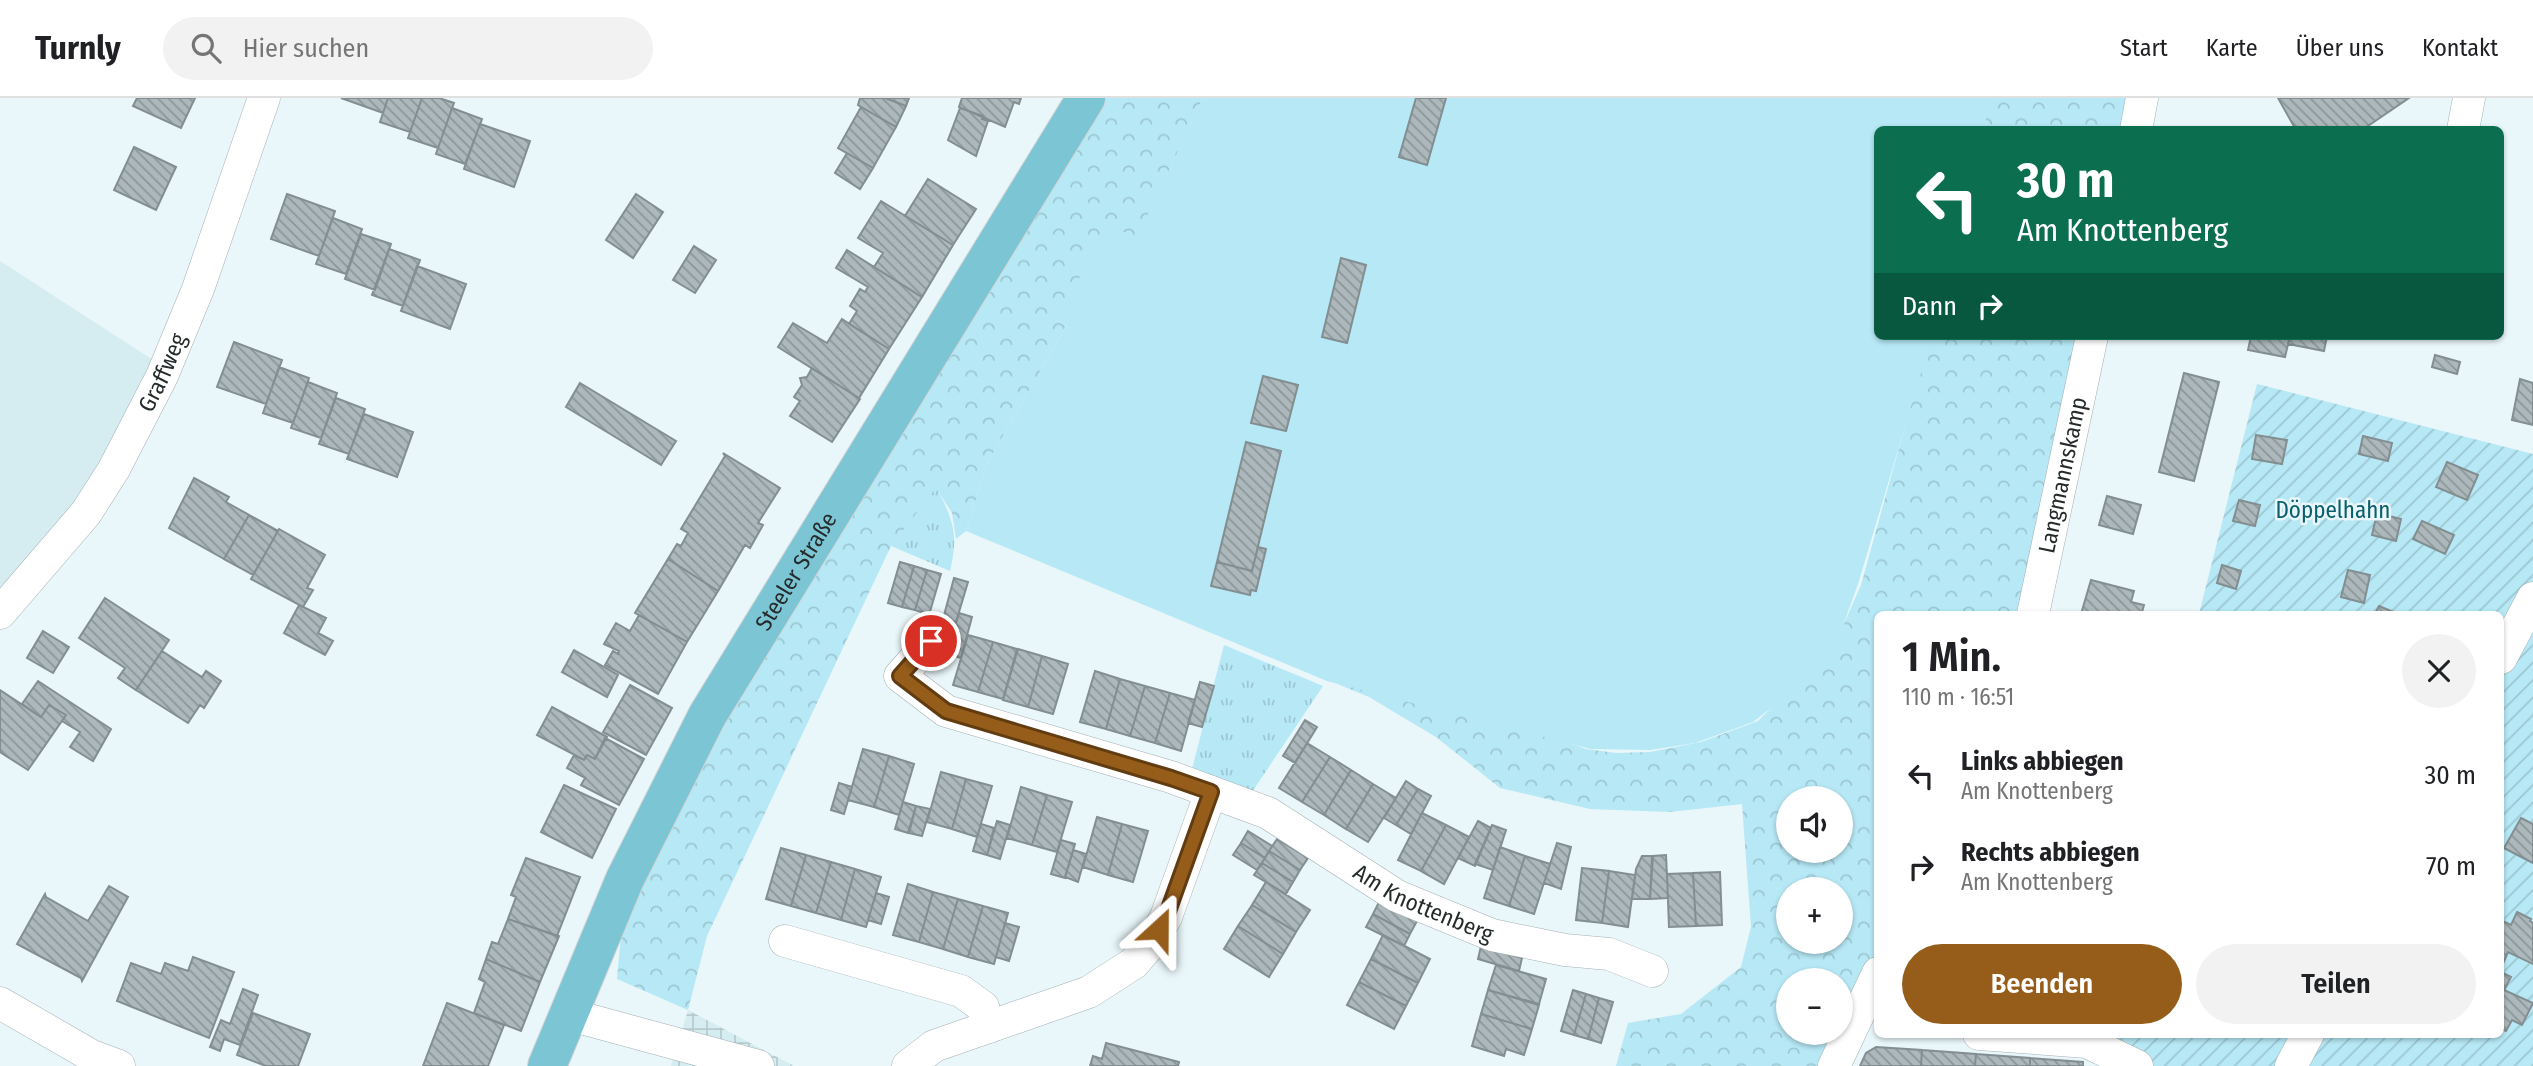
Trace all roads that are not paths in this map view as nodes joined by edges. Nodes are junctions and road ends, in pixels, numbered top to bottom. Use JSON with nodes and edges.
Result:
{"nodes":[{"id":1,"x":264,"y":98,"type":"edge"},
{"id":2,"x":1086,"y":98,"type":"edge"},
{"id":3,"x":2142,"y":98,"type":"edge"},
{"id":4,"x":2469,"y":98,"type":"edge"},
{"id":5,"x":2137,"y":126,"type":"edge"},
{"id":6,"x":2464,"y":126,"type":"edge"},
{"id":7,"x":2091,"y":340,"type":"edge"},
{"id":8,"x":2533,"y":598,"type":"edge"},
{"id":9,"x":2034,"y":611,"type":"edge"},
{"id":10,"x":0,"y":613,"type":"edge"},
{"id":11,"x":931,"y":641,"type":"dead end"},
{"id":12,"x":2504,"y":652,"type":"edge"},
{"id":13,"x":1211,"y":792,"type":"junction"},
{"id":14,"x":785,"y":941,"type":"dead end"},
{"id":15,"x":1652,"y":971,"type":"dead end"},
{"id":16,"x":1874,"y":991,"type":"edge"},
{"id":17,"x":0,"y":1003,"type":"edge"},
{"id":18,"x":567,"y":1014,"type":"junction"},
{"id":19,"x":1867,"y":1023,"type":"edge"},
{"id":20,"x":989,"y":1027,"type":"junction"},
{"id":21,"x":2033,"y":1038,"type":"edge"},
{"id":22,"x":2306,"y":1038,"type":"edge"},
{"id":23,"x":119,"y":1066,"type":"edge"},
{"id":24,"x":547,"y":1066,"type":"edge"},
{"id":25,"x":758,"y":1066,"type":"edge"},
{"id":26,"x":908,"y":1066,"type":"edge"},
{"id":27,"x":1834,"y":1066,"type":"edge"},
{"id":28,"x":2137,"y":1066,"type":"edge"},
{"id":29,"x":2291,"y":1066,"type":"edge"}],
"edges":[{"from":1,"to":10,"type":"street","name":"Graffweg"},
{"from":2,"to":18,"type":"main road","name":"Steeler Straße"},
{"from":3,"to":5,"type":"street"},
{"from":4,"to":6,"type":"street"},
{"from":7,"to":9,"type":"street","name":"Langmannskamp"},
{"from":8,"to":12,"type":"street"},
{"from":11,"to":13,"type":"street","name":"Am Knottenberg"},
{"from":13,"to":15,"type":"street","name":"Am Knottenberg"},
{"from":13,"to":20,"type":"street"},
{"from":14,"to":20,"type":"street"},
{"from":16,"to":19,"type":"street"},
{"from":17,"to":23,"type":"street"},
{"from":18,"to":24,"type":"main road","name":"Steeler Straße"},
{"from":18,"to":25,"type":"street"},
{"from":19,"to":27,"type":"street"},
{"from":20,"to":26,"type":"street"},
{"from":21,"to":28,"type":"street"},
{"from":22,"to":29,"type":"street"}]}
